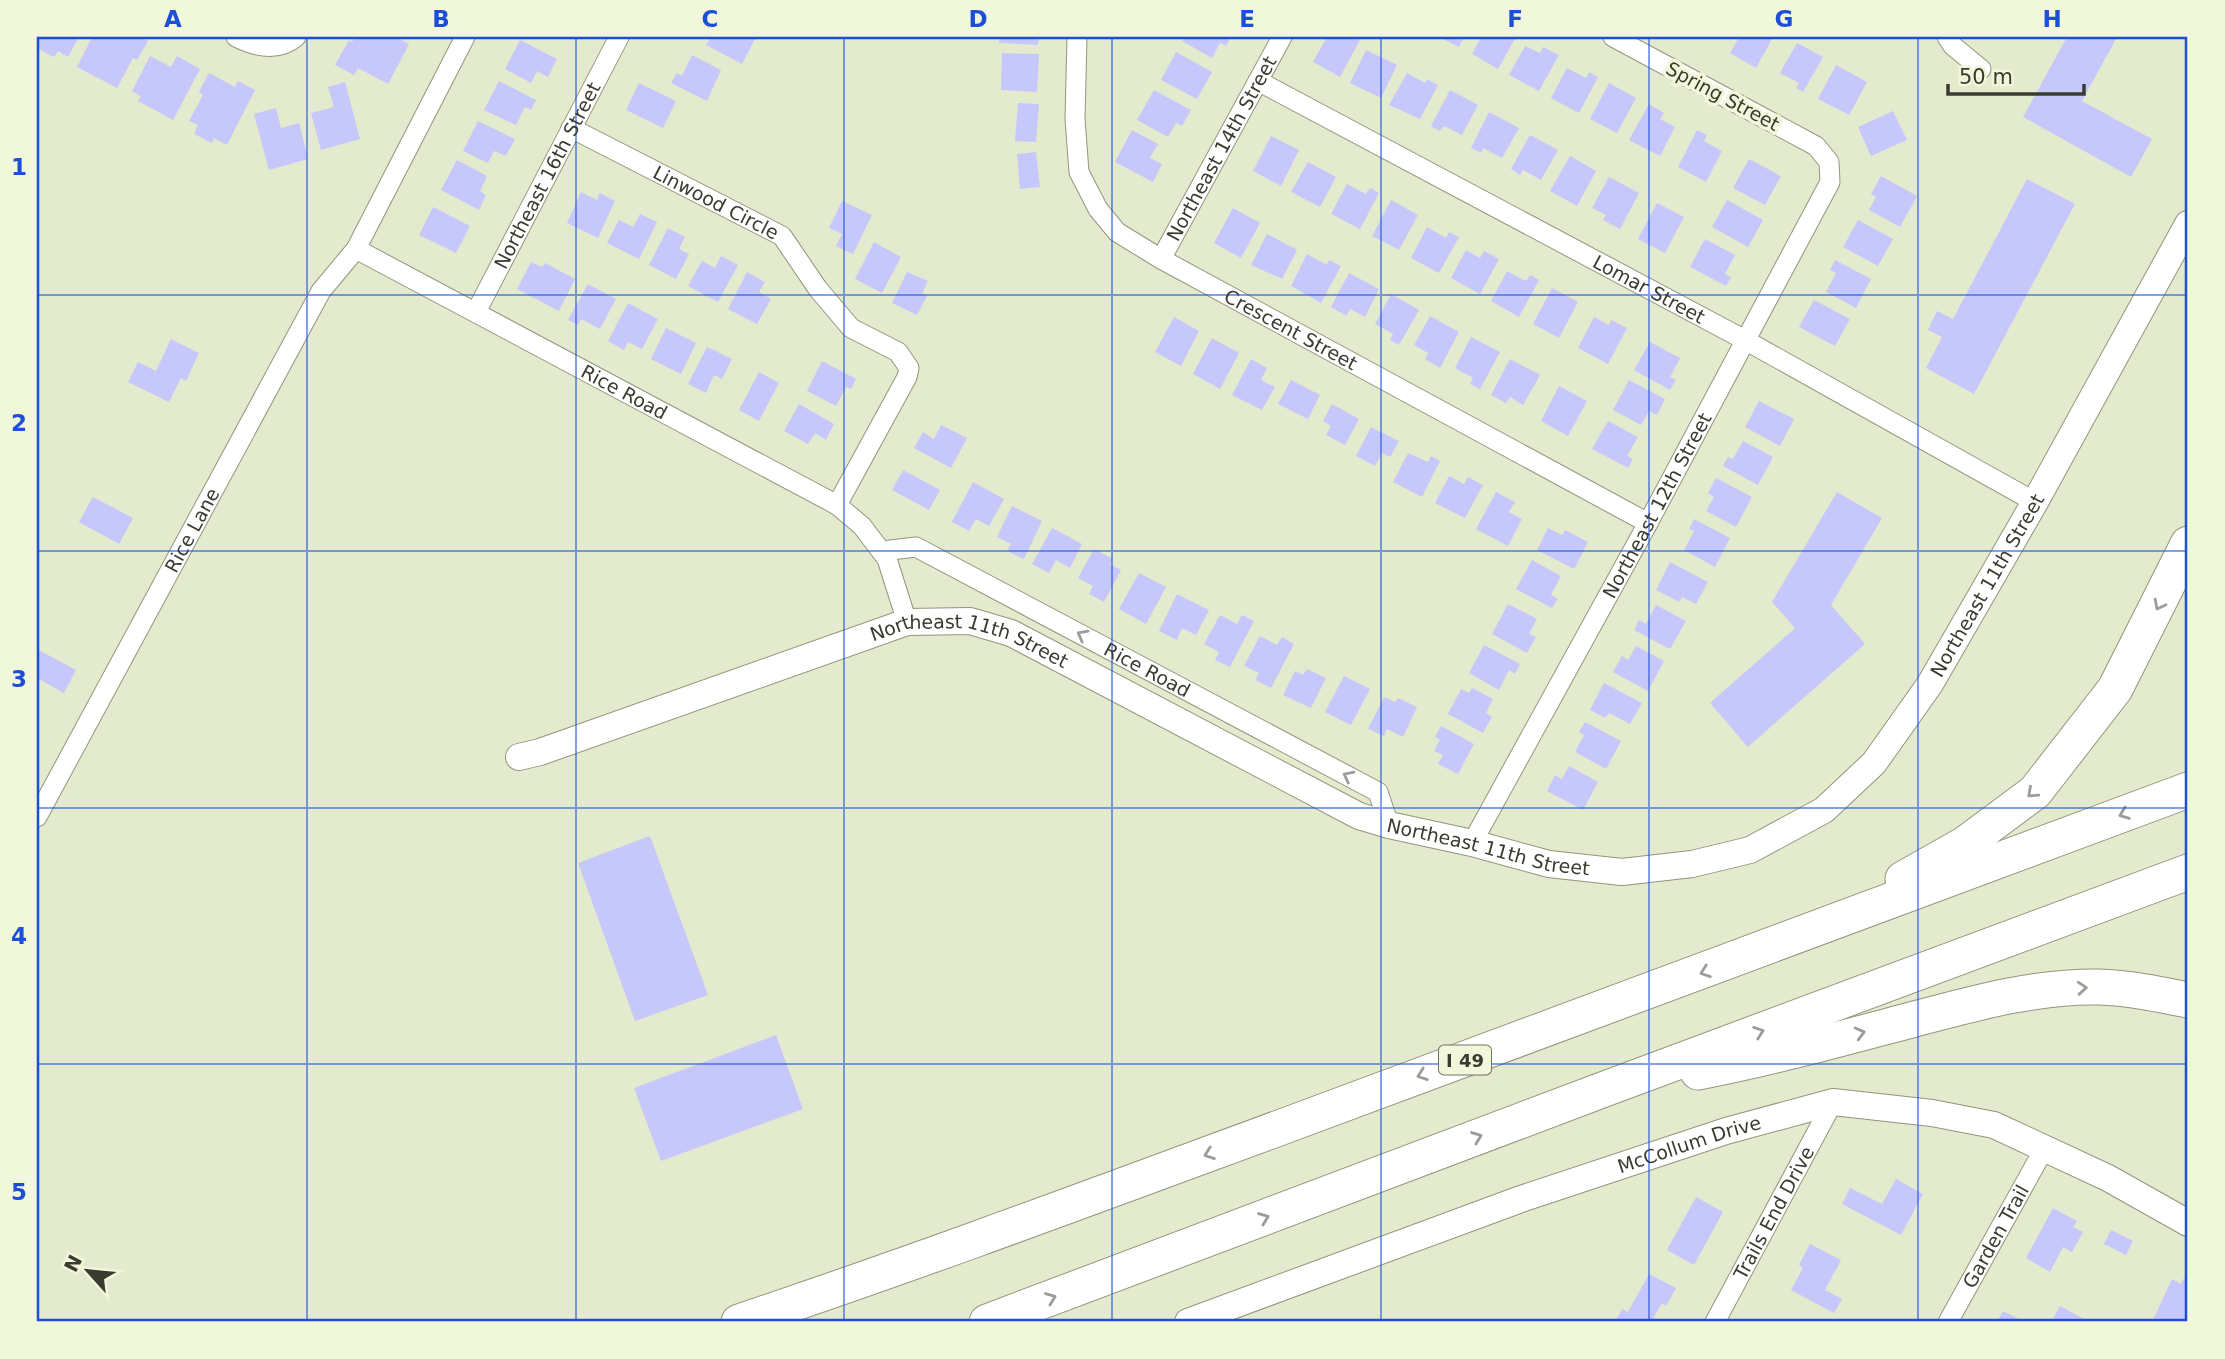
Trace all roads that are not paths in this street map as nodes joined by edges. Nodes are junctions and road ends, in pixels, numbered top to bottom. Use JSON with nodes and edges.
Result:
{"nodes":[{"id":1,"x":236,"y":37,"type":"edge"},
{"id":2,"x":465,"y":37,"type":"edge"},
{"id":3,"x":619,"y":37,"type":"edge"},
{"id":4,"x":1077,"y":37,"type":"edge"},
{"id":5,"x":1282,"y":37,"type":"edge"},
{"id":6,"x":1613,"y":37,"type":"edge"},
{"id":7,"x":1947,"y":37,"type":"edge"},
{"id":8,"x":292,"y":41,"type":"edge"},
{"id":9,"x":1981,"y":69,"type":"dead end"},
{"id":10,"x":1258,"y":81,"type":"junction"},
{"id":11,"x":571,"y":128,"type":"junction"},
{"id":12,"x":1829,"y":162,"type":"joint"},
{"id":13,"x":2188,"y":224,"type":"edge"},
{"id":14,"x":356,"y":249,"type":"junction"},
{"id":15,"x":1161,"y":259,"type":"junction"},
{"id":16,"x":476,"y":312,"type":"junction"},
{"id":17,"x":1745,"y":340,"type":"junction"},
{"id":18,"x":2035,"y":502,"type":"junction"},
{"id":19,"x":837,"y":505,"type":"junction"},
{"id":20,"x":1648,"y":523,"type":"junction"},
{"id":21,"x":2188,"y":544,"type":"edge"},
{"id":22,"x":882,"y":551,"type":"junction"},
{"id":23,"x":907,"y":622,"type":"junction"},
{"id":24,"x":519,"y":757,"type":"dead end"},
{"id":25,"x":2188,"y":790,"type":"edge"},
{"id":26,"x":37,"y":817,"type":"edge"},
{"id":27,"x":1389,"y":825,"type":"junction"},
{"id":28,"x":1472,"y":843,"type":"junction"},
{"id":29,"x":2188,"y":872,"type":"edge"},
{"id":30,"x":1741,"y":958,"type":"junction"},
{"id":31,"x":2188,"y":1000,"type":"edge"},
{"id":32,"x":1602,"y":1090,"type":"junction"},
{"id":33,"x":1833,"y":1102,"type":"junction"},
{"id":34,"x":2044,"y":1149,"type":"junction"},
{"id":35,"x":2188,"y":1223,"type":"edge"},
{"id":36,"x":739,"y":1322,"type":"edge"},
{"id":37,"x":987,"y":1322,"type":"edge"},
{"id":38,"x":1188,"y":1322,"type":"edge"},
{"id":39,"x":1715,"y":1322,"type":"edge"},
{"id":40,"x":1948,"y":1322,"type":"edge"}],
"edges":[{"from":1,"to":8,"type":"street"},
{"from":2,"to":14,"type":"street","name":"Rice Lane"},
{"from":3,"to":11,"type":"street","name":"Northeast 16th Street"},
{"from":4,"to":15,"type":"street","name":"Crescent Street"},
{"from":5,"to":10,"type":"street","name":"Northeast 14th Street"},
{"from":6,"to":12,"type":"street","name":"Spring Street"},
{"from":7,"to":9,"type":"street"},
{"from":10,"to":15,"type":"street","name":"Northeast 14th Street"},
{"from":10,"to":17,"type":"street","name":"Lomar Street"},
{"from":11,"to":16,"type":"street","name":"Northeast 16th Street"},
{"from":11,"to":19,"type":"street","name":"Linwood Circle"},
{"from":12,"to":17,"type":"street","name":"Northeast 12th Street"},
{"from":13,"to":18,"type":"street","name":"Northeast 11th Street"},
{"from":14,"to":16,"type":"street","name":"Rice Road"},
{"from":14,"to":26,"type":"street","name":"Rice Lane"},
{"from":15,"to":20,"type":"street","name":"Crescent Street"},
{"from":16,"to":19,"type":"street","name":"Rice Road"},
{"from":17,"to":18,"type":"street","name":"Lomar Street"},
{"from":17,"to":20,"type":"street","name":"Northeast 12th Street"},
{"from":18,"to":28,"type":"street","name":"Northeast 11th Street"},
{"from":19,"to":22,"type":"street","name":"Rice Road"},
{"from":20,"to":28,"type":"street","name":"Northeast 12th Street"},
{"from":21,"to":30,"type":"highway","one_way":true},
{"from":22,"to":23,"type":"street","name":"Rice Road"},
{"from":27,"to":22,"type":"street","name":"Rice Road","one_way":true},
{"from":23,"to":24,"type":"street","name":"Northeast 11th Street"},
{"from":23,"to":27,"type":"street","name":"Northeast 11th Street"},
{"from":25,"to":30,"type":"highway","number":"I 49","one_way":true},
{"from":27,"to":28,"type":"street","name":"Northeast 11th Street"},
{"from":32,"to":29,"type":"highway","one_way":true},
{"from":30,"to":36,"type":"highway","number":"I 49","one_way":true},
{"from":32,"to":31,"type":"highway","one_way":true},
{"from":37,"to":32,"type":"highway","one_way":true},
{"from":33,"to":34,"type":"street","name":"McCollum Drive"},
{"from":33,"to":38,"type":"street","name":"McCollum Drive"},
{"from":33,"to":39,"type":"street","name":"Trails End Drive"},
{"from":34,"to":35,"type":"street","name":"McCollum Drive"},
{"from":34,"to":40,"type":"street","name":"Garden Trail"}]}
